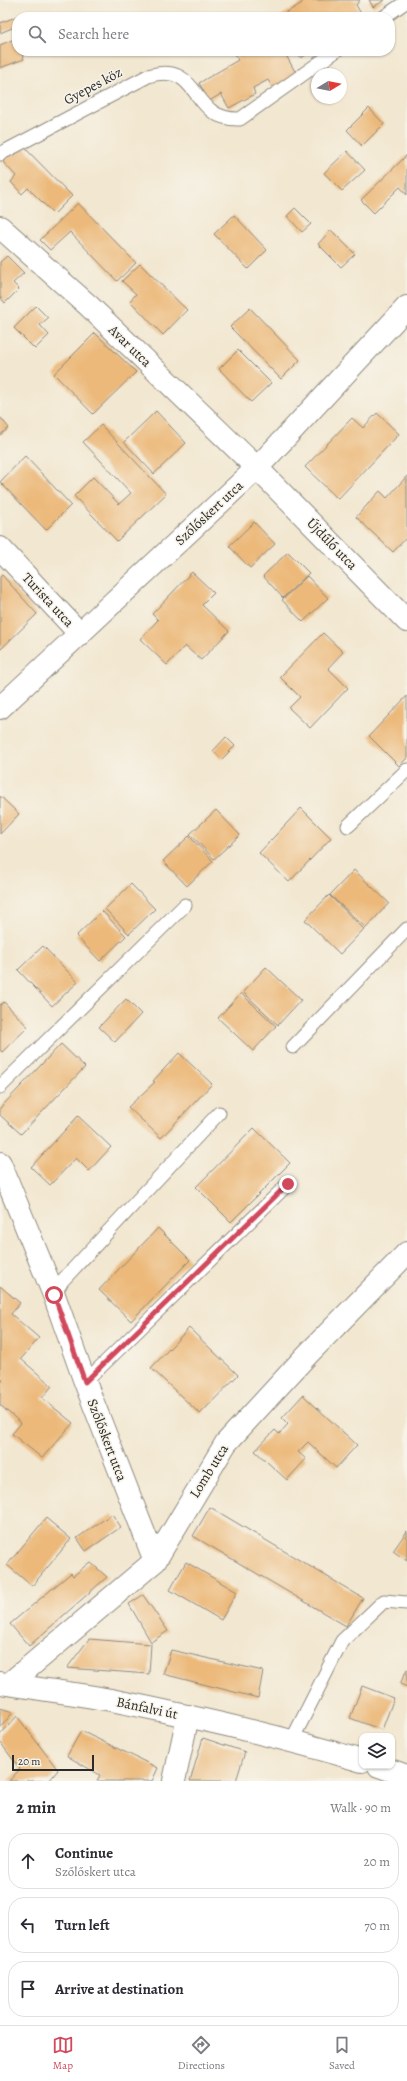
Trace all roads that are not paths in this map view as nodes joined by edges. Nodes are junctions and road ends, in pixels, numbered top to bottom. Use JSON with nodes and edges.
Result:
{"nodes":[{"id":1,"x":407,"y":2,"type":"edge"},
{"id":2,"x":392,"y":12,"type":"edge"},
{"id":3,"x":329,"y":56,"type":"edge"},
{"id":4,"x":0,"y":154,"type":"edge"},
{"id":5,"x":0,"y":227,"type":"edge"},
{"id":6,"x":407,"y":307,"type":"edge"},
{"id":7,"x":257,"y":468,"type":"junction"},
{"id":8,"x":0,"y":548,"type":"edge"},
{"id":9,"x":407,"y":621,"type":"edge"},
{"id":10,"x":80,"y":634,"type":"junction"},
{"id":11,"x":0,"y":708,"type":"edge"},
{"id":12,"x":407,"y":770,"type":"edge"},
{"id":13,"x":348,"y":826,"type":"dead end"},
{"id":14,"x":185,"y":905,"type":"dead end"},
{"id":15,"x":407,"y":928,"type":"edge"},
{"id":16,"x":293,"y":1047,"type":"dead end"},
{"id":17,"x":0,"y":1087,"type":"edge"},
{"id":18,"x":219,"y":1113,"type":"dead end"},
{"id":19,"x":0,"y":1163,"type":"edge"},
{"id":20,"x":288,"y":1184,"type":"dead end"},
{"id":21,"x":407,"y":1253,"type":"edge"},
{"id":22,"x":54,"y":1295,"type":"junction"},
{"id":23,"x":85,"y":1382,"type":"junction"},
{"id":24,"x":155,"y":1561,"type":"junction"},
{"id":25,"x":407,"y":1603,"type":"edge"},
{"id":26,"x":5,"y":1683,"type":"edge"},
{"id":27,"x":188,"y":1716,"type":"junction"},
{"id":28,"x":292,"y":1740,"type":"junction"},
{"id":29,"x":359,"y":1760,"type":"edge"},
{"id":30,"x":387,"y":1769,"type":"edge"},
{"id":31,"x":407,"y":1776,"type":"edge"},
{"id":32,"x":174,"y":1781,"type":"edge"}],
"edges":[{"from":1,"to":2,"type":"lane"},
{"from":3,"to":4,"type":"lane","name":"Gyepes köz"},
{"from":5,"to":7,"type":"street","name":"Avar utca"},
{"from":6,"to":7,"type":"street","name":"Szőlőskert utca"},
{"from":7,"to":9,"type":"street","name":"Újdűlő utca"},
{"from":7,"to":10,"type":"street","name":"Szőlőskert utca"},
{"from":8,"to":10,"type":"street","name":"Turista utca"},
{"from":10,"to":11,"type":"street","name":"Szőlőskert utca"},
{"from":12,"to":13,"type":"lane"},
{"from":14,"to":17,"type":"lane"},
{"from":15,"to":16,"type":"lane"},
{"from":18,"to":22,"type":"lane"},
{"from":19,"to":22,"type":"street","name":"Szőlőskert utca"},
{"from":20,"to":23,"type":"lane"},
{"from":21,"to":24,"type":"street","name":"Lomb utca"},
{"from":22,"to":23,"type":"street","name":"Szőlőskert utca"},
{"from":23,"to":24,"type":"street","name":"Szőlőskert utca"},
{"from":24,"to":26,"type":"street","name":"Lomb utca"},
{"from":25,"to":28,"type":"lane"},
{"from":26,"to":27,"type":"street","name":"Bánfalvi út"},
{"from":27,"to":28,"type":"street","name":"Bánfalvi út"},
{"from":27,"to":32,"type":"street"},
{"from":28,"to":29,"type":"street","name":"Bánfalvi út"},
{"from":30,"to":31,"type":"street"}]}
